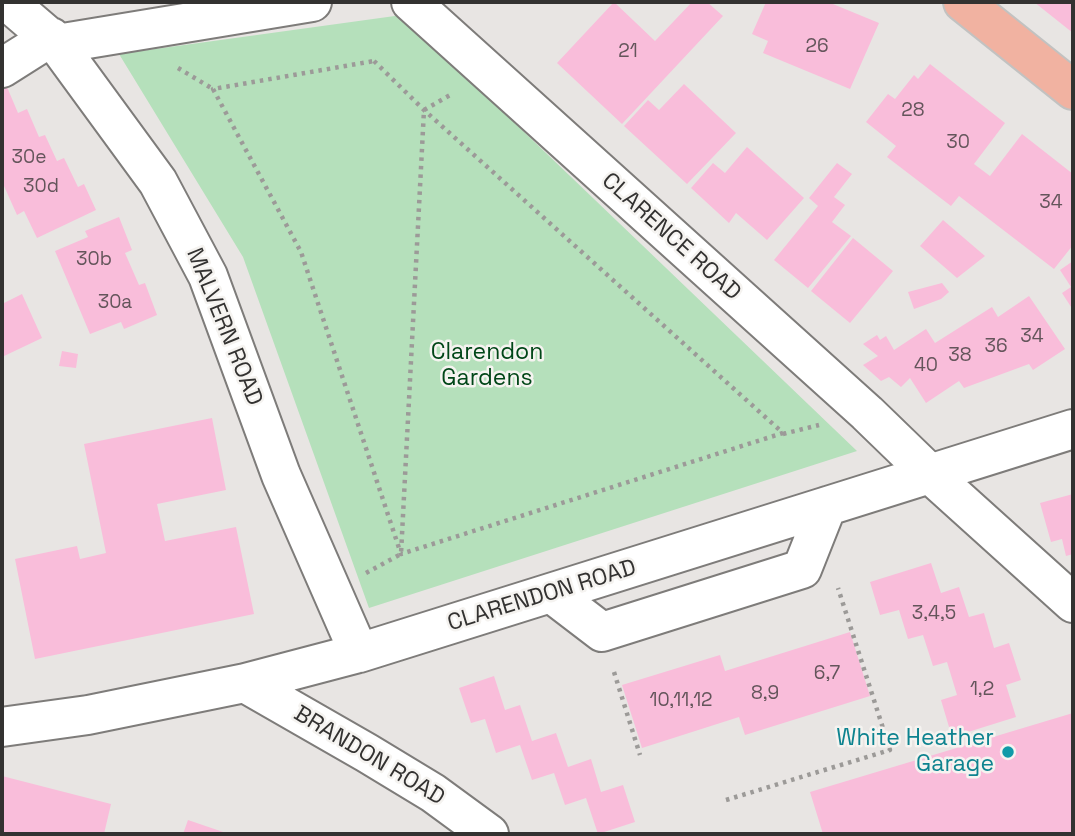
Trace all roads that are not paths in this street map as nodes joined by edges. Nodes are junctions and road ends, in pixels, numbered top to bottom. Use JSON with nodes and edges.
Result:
{"nodes":[{"id":1,"x":8,"y":2,"type":"edge"},
{"id":2,"x":312,"y":2,"type":"edge"},
{"id":3,"x":411,"y":2,"type":"edge"},
{"id":4,"x":962,"y":2,"type":"edge"},
{"id":5,"x":54,"y":41,"type":"junction"},
{"id":6,"x":2,"y":68,"type":"edge"},
{"id":7,"x":1073,"y":90,"type":"edge"},
{"id":8,"x":1073,"y":429,"type":"edge"},
{"id":9,"x":930,"y":474,"type":"junction"},
{"id":10,"x":827,"y":506,"type":"junction"},
{"id":11,"x":551,"y":593,"type":"junction"},
{"id":12,"x":1073,"y":603,"type":"edge"},
{"id":13,"x":359,"y":653,"type":"junction"},
{"id":14,"x":245,"y":683,"type":"junction"},
{"id":15,"x":2,"y":727,"type":"edge"},
{"id":16,"x":489,"y":834,"type":"edge"}],
"edges":[{"from":1,"to":5,"type":"street","name":"MALVERN ROAD"},
{"from":2,"to":5,"type":"street"},
{"from":3,"to":9,"type":"street","name":"CLARENCE ROAD"},
{"from":4,"to":7,"type":"main road"},
{"from":5,"to":6,"type":"street"},
{"from":5,"to":13,"type":"street","name":"MALVERN ROAD"},
{"from":8,"to":9,"type":"street","name":"CLARENDON ROAD"},
{"from":9,"to":10,"type":"street","name":"CLARENDON ROAD"},
{"from":9,"to":12,"type":"street","name":"CLARENCE ROAD"},
{"from":10,"to":11,"type":"street","name":"CLARENDON ROAD"},
{"from":10,"to":11,"type":"street"},
{"from":11,"to":13,"type":"street","name":"CLARENDON ROAD"},
{"from":13,"to":14,"type":"street","name":"CLARENDON ROAD"},
{"from":14,"to":15,"type":"street","name":"CLARENDON ROAD"},
{"from":14,"to":16,"type":"street","name":"BRANDON ROAD"}]}
